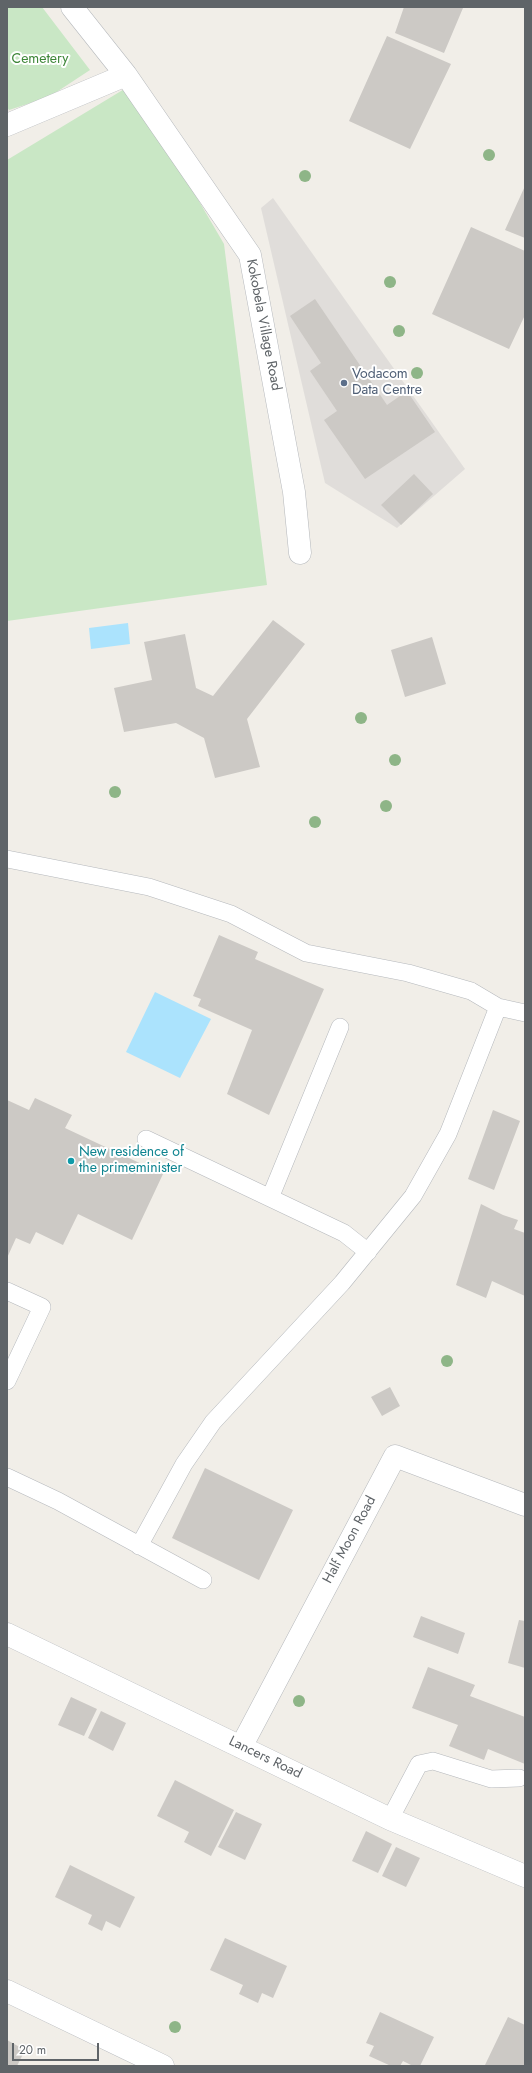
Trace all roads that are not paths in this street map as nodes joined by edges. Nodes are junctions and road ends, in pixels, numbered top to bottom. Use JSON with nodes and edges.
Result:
{"nodes":[{"id":1,"x":72,"y":7,"type":"edge"},
{"id":2,"x":126,"y":75,"type":"junction"},
{"id":3,"x":7,"y":125,"type":"edge"},
{"id":4,"x":300,"y":553,"type":"dead end"},
{"id":5,"x":7,"y":859,"type":"edge"},
{"id":6,"x":498,"y":1007,"type":"junction"},
{"id":7,"x":525,"y":1013,"type":"edge"},
{"id":8,"x":340,"y":1027,"type":"dead end"},
{"id":9,"x":146,"y":1139,"type":"dead end"},
{"id":10,"x":270,"y":1198,"type":"junction"},
{"id":11,"x":368,"y":1252,"type":"junction"},
{"id":12,"x":7,"y":1291,"type":"edge"},
{"id":13,"x":7,"y":1381,"type":"edge"},
{"id":14,"x":7,"y":1476,"type":"edge"},
{"id":15,"x":525,"y":1505,"type":"edge"},
{"id":16,"x":139,"y":1546,"type":"junction"},
{"id":17,"x":203,"y":1580,"type":"dead end"},
{"id":18,"x":7,"y":1634,"type":"edge"},
{"id":19,"x":241,"y":1747,"type":"junction"},
{"id":20,"x":519,"y":1778,"type":"dead end"},
{"id":21,"x":390,"y":1818,"type":"junction"},
{"id":22,"x":525,"y":1876,"type":"edge"},
{"id":23,"x":7,"y":1991,"type":"edge"},
{"id":24,"x":163,"y":2066,"type":"edge"}],
"edges":[{"from":1,"to":2,"type":"street","name":"Kokobela Village Road"},
{"from":2,"to":3,"type":"street"},
{"from":2,"to":4,"type":"street","name":"Kokobela Village Road"},
{"from":5,"to":6,"type":"lane"},
{"from":6,"to":7,"type":"lane"},
{"from":6,"to":11,"type":"lane"},
{"from":8,"to":10,"type":"lane"},
{"from":9,"to":10,"type":"lane"},
{"from":10,"to":11,"type":"lane"},
{"from":11,"to":16,"type":"lane"},
{"from":12,"to":13,"type":"lane"},
{"from":14,"to":16,"type":"lane"},
{"from":15,"to":19,"type":"street","name":"Half Moon Road"},
{"from":16,"to":17,"type":"lane"},
{"from":18,"to":19,"type":"street","name":"Lancers Road"},
{"from":19,"to":21,"type":"street","name":"Lancers Road"},
{"from":20,"to":21,"type":"lane"},
{"from":21,"to":22,"type":"street","name":"Lancers Road"},
{"from":23,"to":24,"type":"street"}]}
